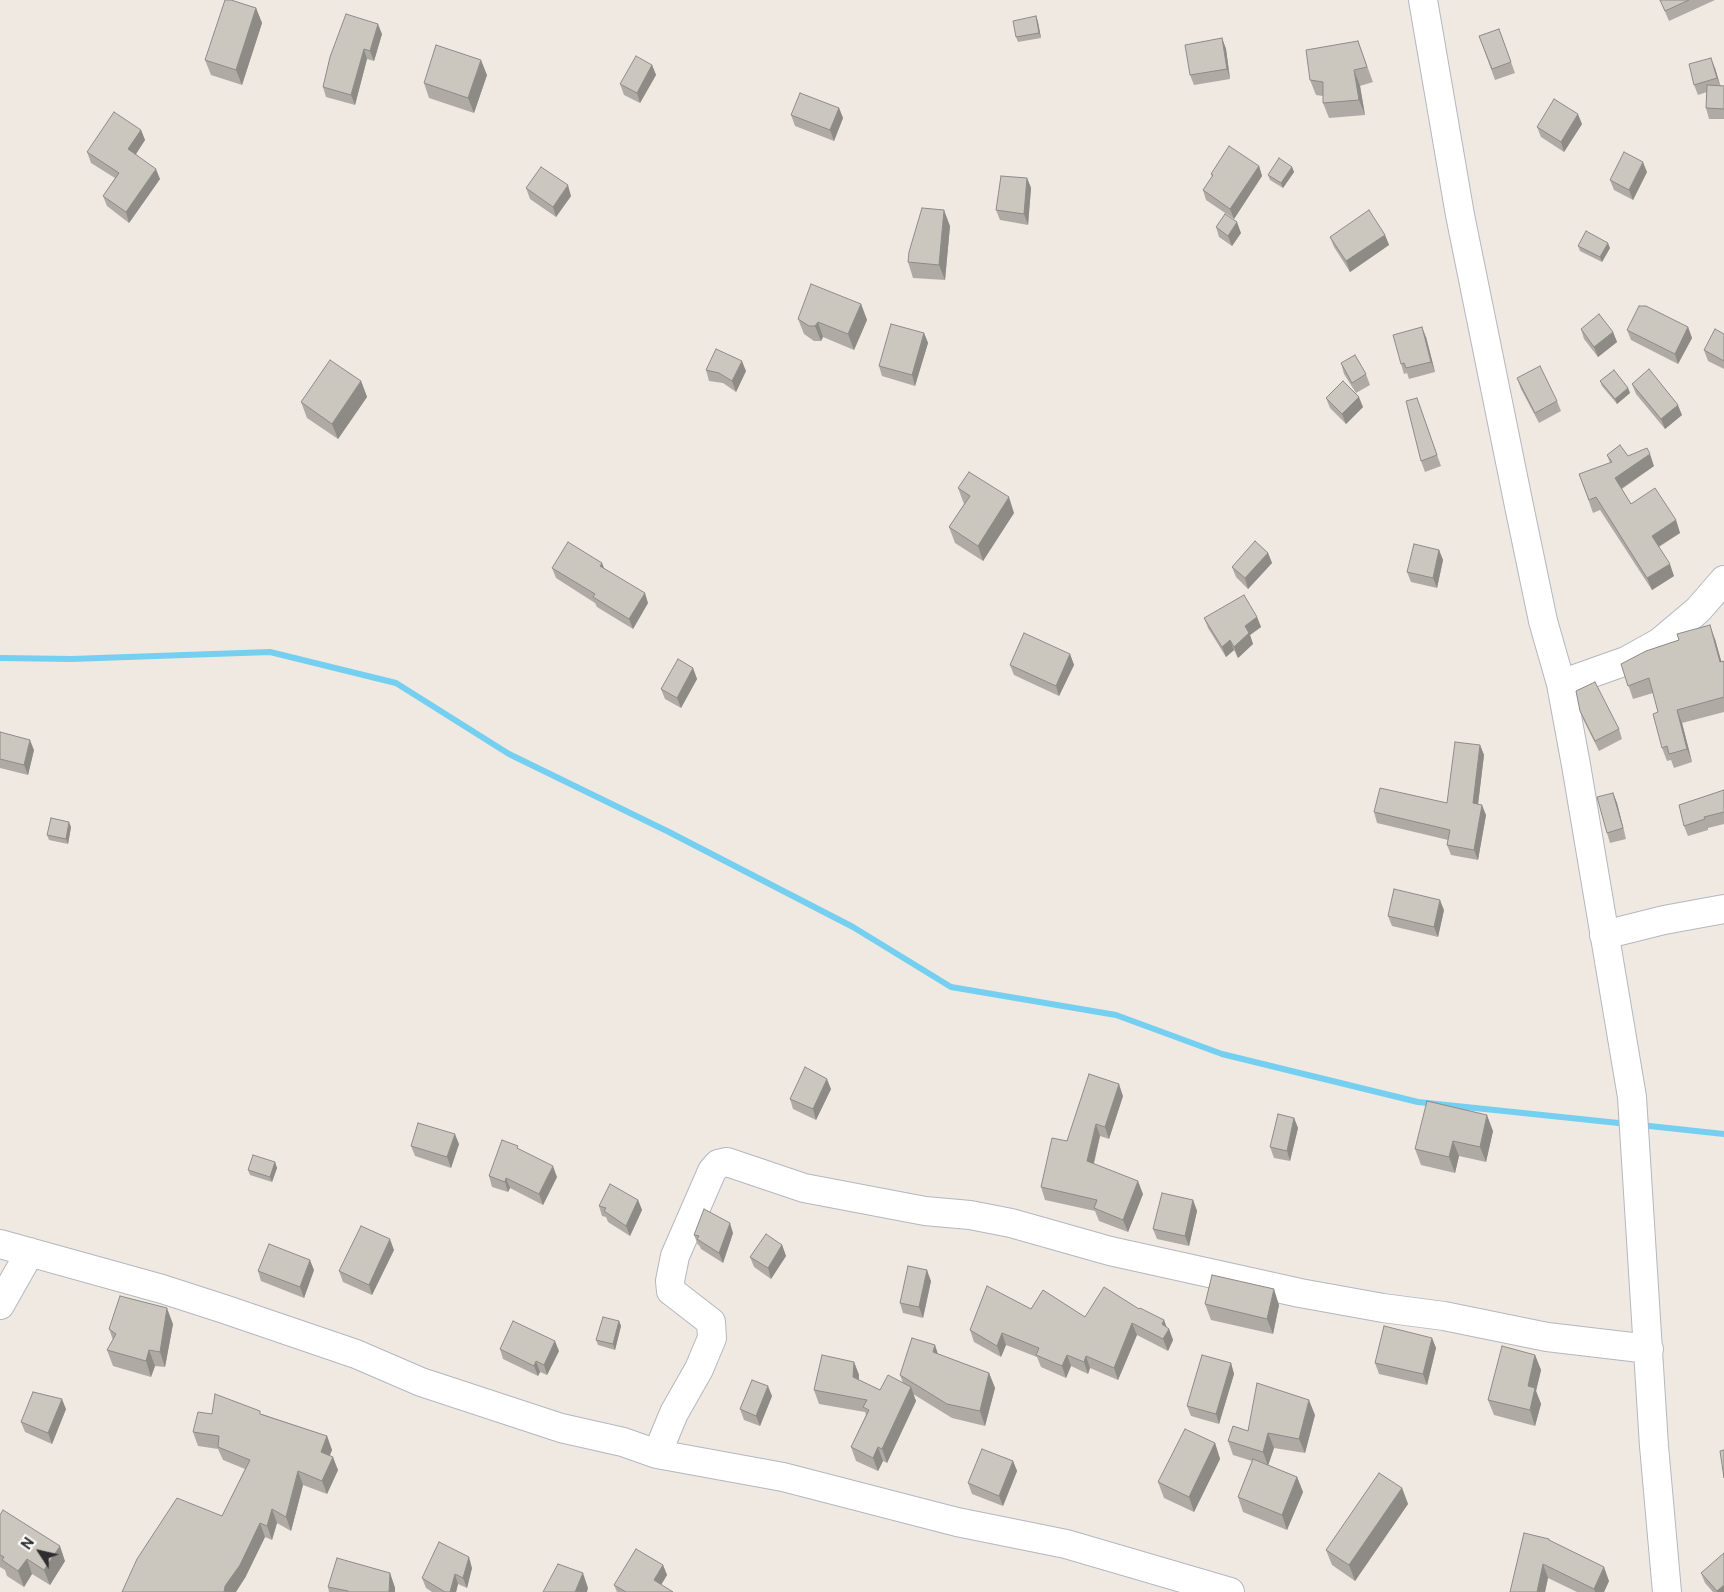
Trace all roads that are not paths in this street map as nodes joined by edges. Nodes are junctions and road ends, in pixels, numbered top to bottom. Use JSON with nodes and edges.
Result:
{"nodes":[{"id":1,"x":1423,"y":0,"type":"edge"},
{"id":2,"x":1724,"y":580,"type":"edge"},
{"id":3,"x":1561,"y":684,"type":"junction"},
{"id":4,"x":1724,"y":909,"type":"edge"},
{"id":5,"x":1604,"y":935,"type":"junction"},
{"id":6,"x":0,"y":1244,"type":"edge"},
{"id":7,"x":30,"y":1252,"type":"junction"},
{"id":8,"x":0,"y":1304,"type":"edge"},
{"id":9,"x":1649,"y":1349,"type":"junction"},
{"id":10,"x":657,"y":1454,"type":"junction"},
{"id":11,"x":1230,"y":1592,"type":"edge"},
{"id":12,"x":1667,"y":1592,"type":"edge"}],
"edges":[{"from":1,"to":3,"type":"street"},
{"from":2,"to":3,"type":"street"},
{"from":3,"to":5,"type":"street"},
{"from":4,"to":5,"type":"street"},
{"from":5,"to":9,"type":"street"},
{"from":6,"to":7,"type":"street"},
{"from":7,"to":8,"type":"street"},
{"from":7,"to":10,"type":"street"},
{"from":9,"to":10,"type":"street"},
{"from":9,"to":12,"type":"street"},
{"from":10,"to":11,"type":"street"}]}
